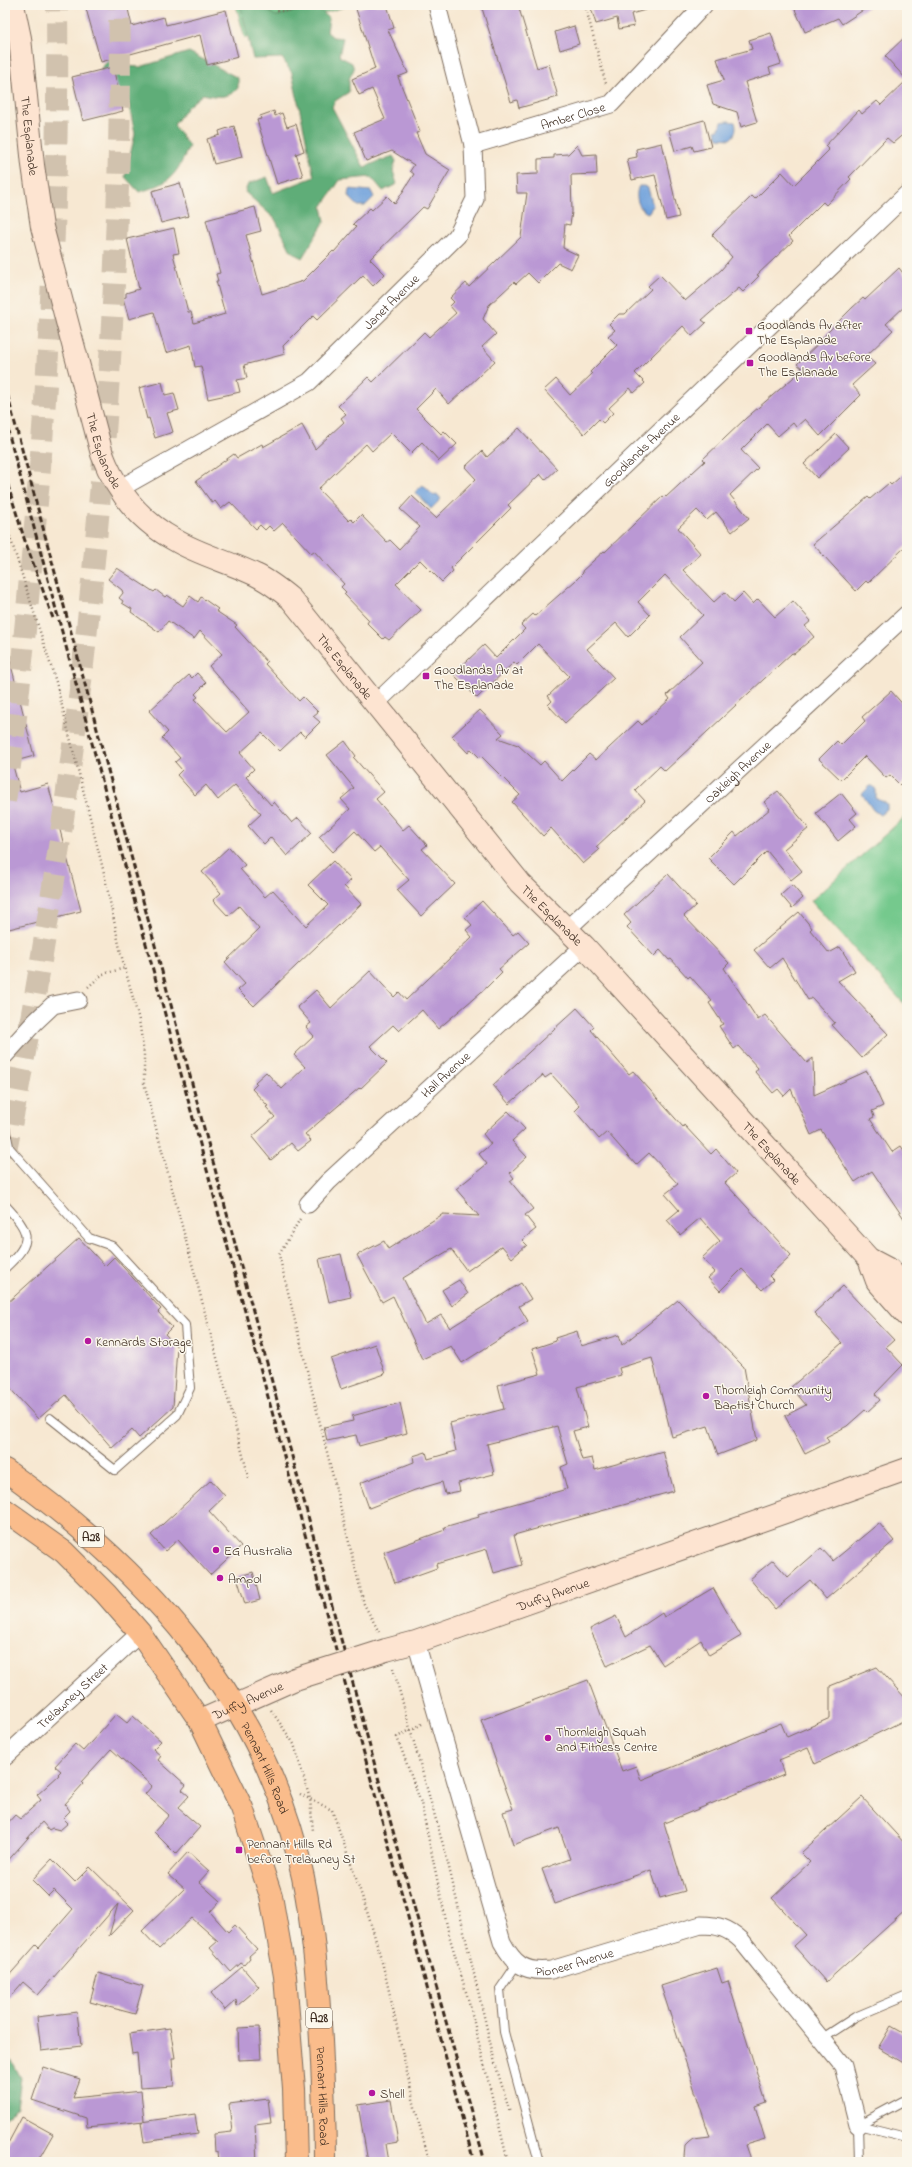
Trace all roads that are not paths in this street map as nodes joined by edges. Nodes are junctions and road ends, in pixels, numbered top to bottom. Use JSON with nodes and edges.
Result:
{"nodes":[{"id":1,"x":12,"y":5,"type":"edge"},
{"id":2,"x":437,"y":5,"type":"edge"},
{"id":3,"x":704,"y":5,"type":"edge"},
{"id":4,"x":473,"y":145,"type":"junction"},
{"id":5,"x":907,"y":194,"type":"edge"},
{"id":6,"x":119,"y":490,"type":"junction"},
{"id":7,"x":907,"y":614,"type":"edge"},
{"id":8,"x":375,"y":704,"type":"junction"},
{"id":9,"x":567,"y":929,"type":"junction"},
{"id":10,"x":584,"y":946,"type":"junction"},
{"id":11,"x":78,"y":1000,"type":"road end"},
{"id":12,"x":5,"y":1055,"type":"edge"},
{"id":13,"x":5,"y":1127,"type":"edge"},
{"id":14,"x":6,"y":1146,"type":"edge"},
{"id":15,"x":308,"y":1204,"type":"road end"},
{"id":16,"x":5,"y":1205,"type":"edge"},
{"id":17,"x":869,"y":1259,"type":"junction"},
{"id":18,"x":5,"y":1268,"type":"edge"},
{"id":19,"x":907,"y":1289,"type":"edge"},
{"id":20,"x":907,"y":1315,"type":"edge"},
{"id":21,"x":50,"y":1418,"type":"dead end"},
{"id":22,"x":907,"y":1468,"type":"edge"},
{"id":23,"x":5,"y":1470,"type":"edge"},
{"id":24,"x":5,"y":1510,"type":"edge"},
{"id":25,"x":140,"y":1633,"type":"junction"},
{"id":26,"x":416,"y":1642,"type":"junction"},
{"id":27,"x":236,"y":1705,"type":"junction"},
{"id":28,"x":200,"y":1721,"type":"junction"},
{"id":29,"x":5,"y":1757,"type":"edge"},
{"id":30,"x":517,"y":1964,"type":"junction"},
{"id":31,"x":907,"y":1995,"type":"edge"},
{"id":32,"x":821,"y":2039,"type":"junction"},
{"id":33,"x":907,"y":2100,"type":"edge"},
{"id":34,"x":858,"y":2125,"type":"junction"},
{"id":35,"x":907,"y":2137,"type":"edge"},
{"id":36,"x":296,"y":2162,"type":"edge"},
{"id":37,"x":325,"y":2162,"type":"edge"},
{"id":38,"x":540,"y":2162,"type":"edge"},
{"id":39,"x":859,"y":2162,"type":"edge"}],
"edges":[{"from":1,"to":6,"type":"main road","name":"The Esplanade"},
{"from":2,"to":4,"type":"street","name":"Janet Avenue"},
{"from":3,"to":4,"type":"street","name":"Amber Close"},
{"from":4,"to":6,"type":"street","name":"Janet Avenue"},
{"from":5,"to":8,"type":"street","name":"Goodlands Avenue"},
{"from":6,"to":8,"type":"main road","name":"The Esplanade"},
{"from":7,"to":9,"type":"street","name":"Oakleigh Avenue"},
{"from":8,"to":9,"type":"main road","name":"The Esplanade"},
{"from":9,"to":10,"type":"main road","name":"The Esplanade"},
{"from":10,"to":15,"type":"street","name":"Hall Avenue"},
{"from":10,"to":17,"type":"main road","name":"The Esplanade"},
{"from":11,"to":12,"type":"street"},
{"from":13,"to":14,"type":"lane"},
{"from":14,"to":21,"type":"lane"},
{"from":16,"to":18,"type":"lane"},
{"from":17,"to":19,"type":"main road","name":"The Esplanade"},
{"from":17,"to":20,"type":"main road","name":"The Esplanade"},
{"from":22,"to":26,"type":"main road","name":"Duffy Avenue"},
{"from":23,"to":27,"type":"highway","name":"Pennant Hills Road","number":"A28"},
{"from":24,"to":25,"type":"highway","number":"A28"},
{"from":25,"to":28,"type":"highway","number":"A28"},
{"from":25,"to":29,"type":"street","name":"Trelawney Street"},
{"from":26,"to":27,"type":"main road","name":"Duffy Avenue","bridge":true},
{"from":26,"to":30,"type":"street","name":"Pioneer Avenue"},
{"from":27,"to":28,"type":"main road","name":"Duffy Avenue"},
{"from":27,"to":37,"type":"highway","name":"Pennant Hills Road","number":"A28"},
{"from":28,"to":36,"type":"highway","number":"A28"},
{"from":30,"to":32,"type":"street","name":"Pioneer Avenue"},
{"from":30,"to":38,"type":"lane"},
{"from":31,"to":32,"type":"lane"},
{"from":32,"to":34,"type":"street","name":"Pioneer Avenue"},
{"from":33,"to":34,"type":"lane"},
{"from":34,"to":35,"type":"lane"},
{"from":34,"to":39,"type":"lane"}]}
